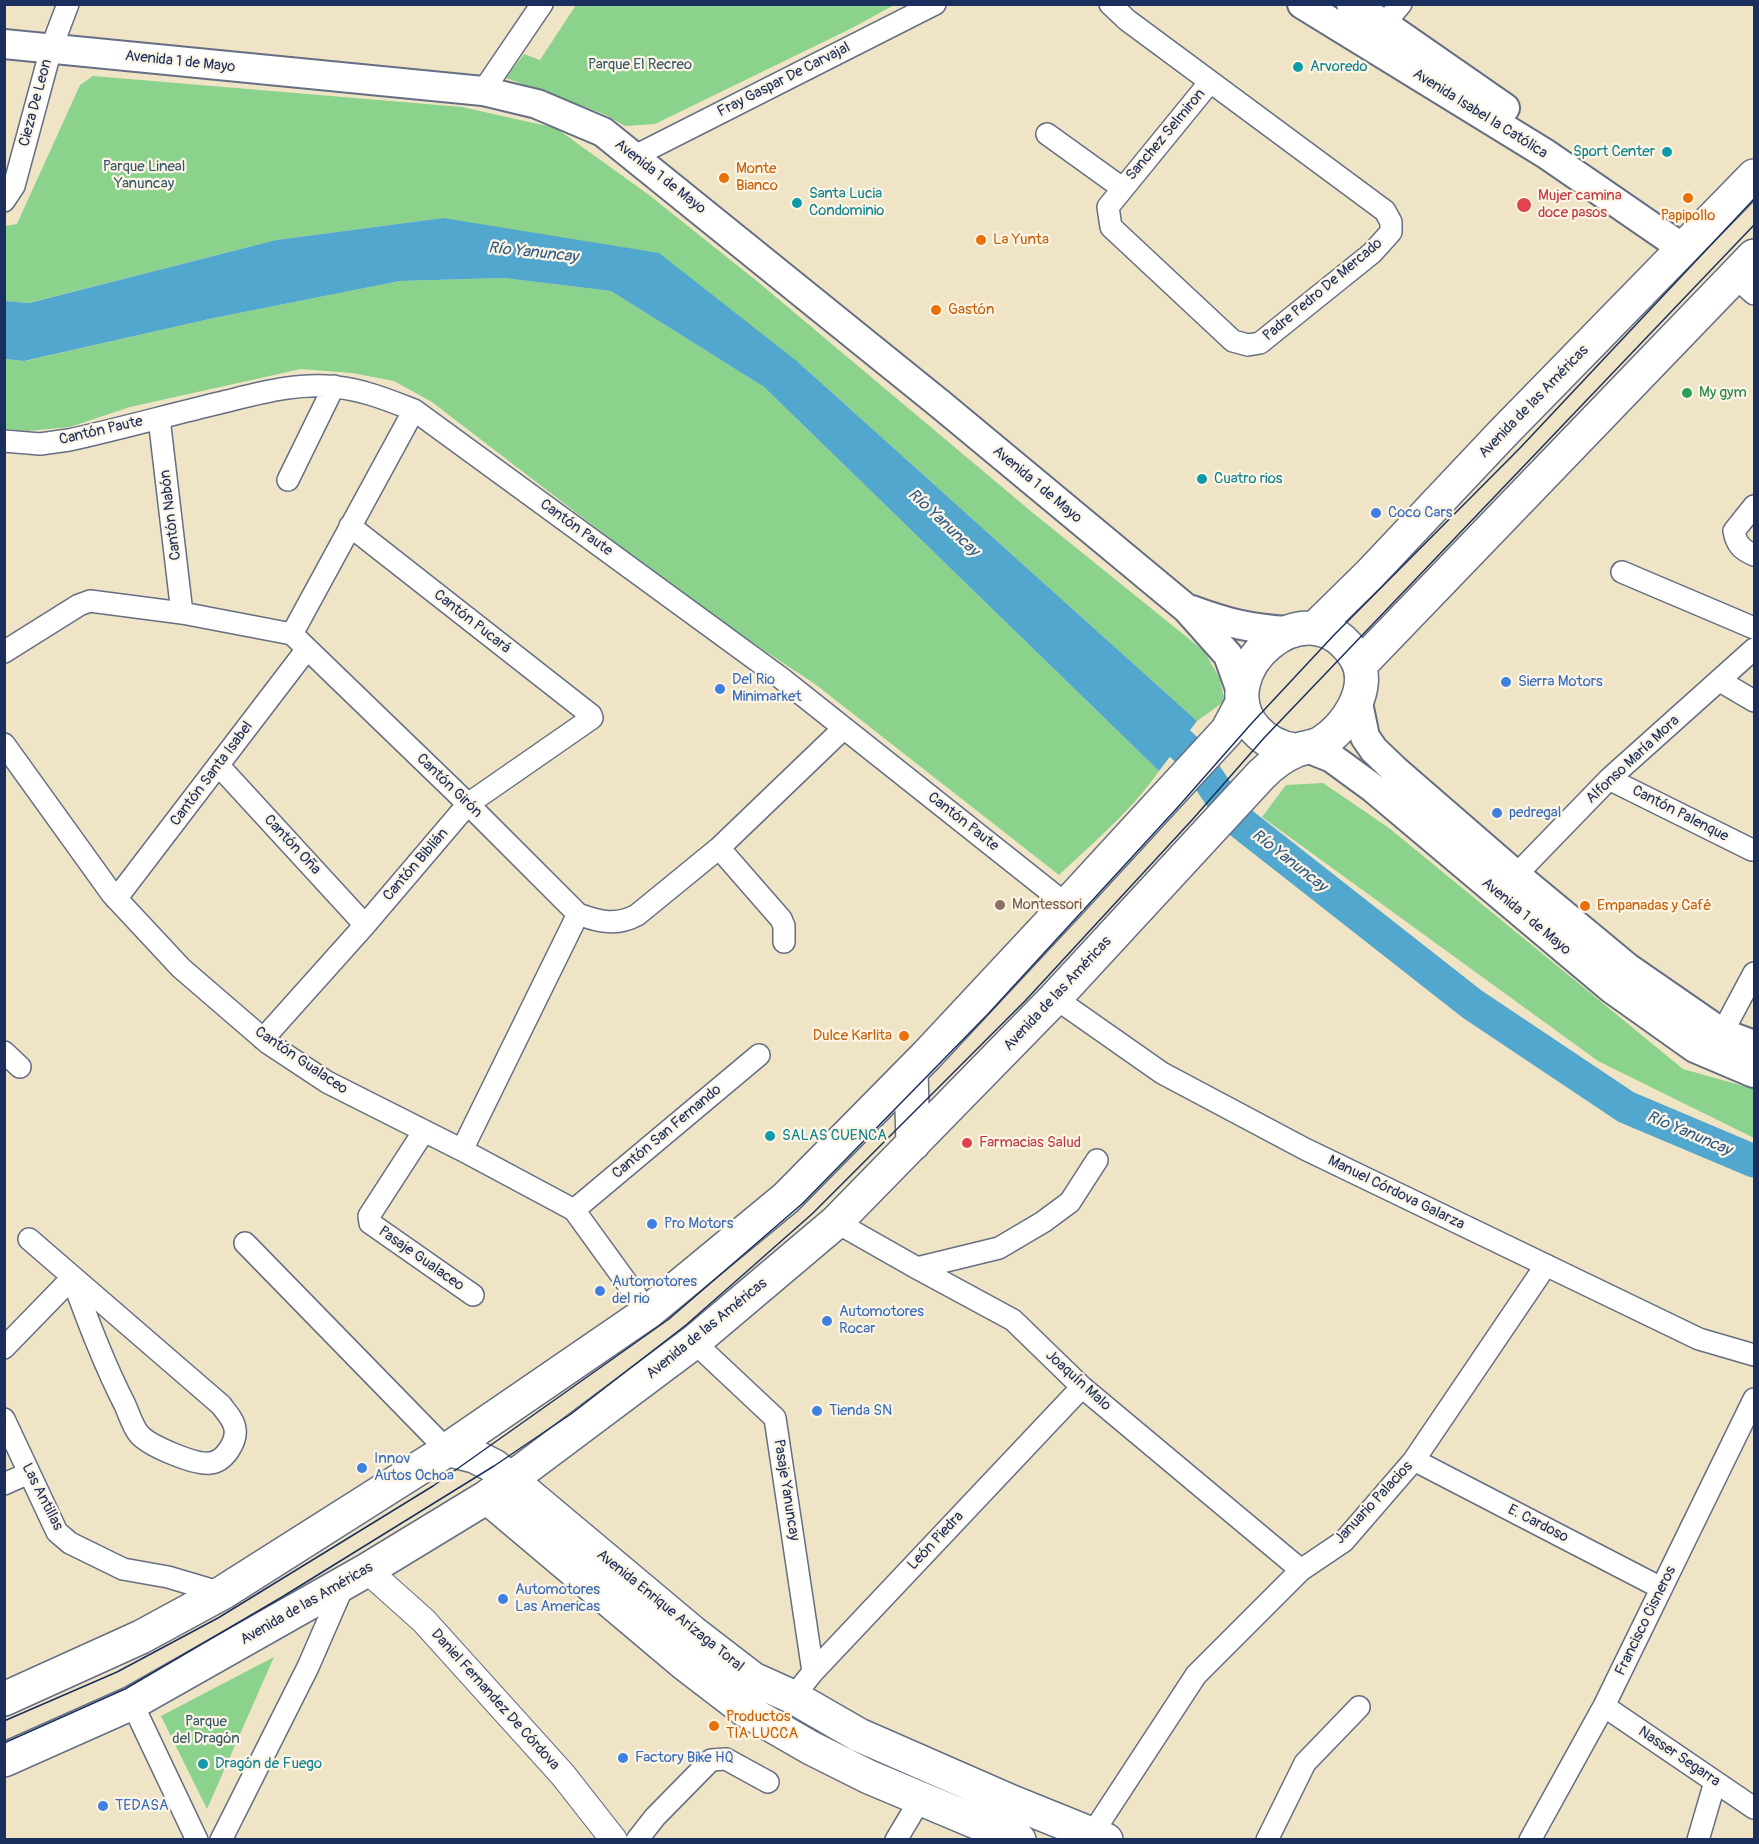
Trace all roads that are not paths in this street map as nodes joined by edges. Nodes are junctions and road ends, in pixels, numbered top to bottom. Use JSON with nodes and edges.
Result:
{"nodes":[{"id":1,"x":68,"y":4,"type":"edge"},
{"id":2,"x":542,"y":4,"type":"edge"},
{"id":3,"x":935,"y":4,"type":"edge"},
{"id":4,"x":1110,"y":4,"type":"edge"},
{"id":5,"x":1302,"y":4,"type":"edge"},
{"id":6,"x":1351,"y":4,"type":"edge"},
{"id":7,"x":1392,"y":14,"type":"edge"},
{"id":8,"x":4,"y":44,"type":"edge"},
{"id":9,"x":51,"y":49,"type":"junction"},
{"id":10,"x":1210,"y":82,"type":"junction"},
{"id":11,"x":483,"y":91,"type":"junction"},
{"id":12,"x":1047,"y":134,"type":"dead end"},
{"id":13,"x":633,"y":157,"type":"junction"},
{"id":14,"x":1755,"y":176,"type":"edge"},
{"id":15,"x":1122,"y":188,"type":"junction"},
{"id":16,"x":4,"y":201,"type":"edge"},
{"id":17,"x":1111,"y":227,"type":"joint"},
{"id":18,"x":1690,"y":244,"type":"junction"},
{"id":19,"x":1748,"y":275,"type":"edge"},
{"id":20,"x":334,"y":386,"type":"junction"},
{"id":21,"x":414,"y":410,"type":"junction"},
{"id":22,"x":159,"y":418,"type":"junction"},
{"id":23,"x":4,"y":441,"type":"edge"},
{"id":24,"x":288,"y":480,"type":"dead end"},
{"id":25,"x":1755,"y":506,"type":"edge"},
{"id":26,"x":350,"y":526,"type":"junction"},
{"id":27,"x":1755,"y":555,"type":"edge"},
{"id":28,"x":1622,"y":572,"type":"dead end"},
{"id":29,"x":1187,"y":609,"type":"junction"},
{"id":30,"x":182,"y":613,"type":"junction"},
{"id":31,"x":1755,"y":628,"type":"edge"},
{"id":32,"x":1302,"y":629,"type":"junction"},
{"id":33,"x":299,"y":641,"type":"junction"},
{"id":34,"x":1755,"y":649,"type":"edge"},
{"id":35,"x":4,"y":652,"type":"edge"},
{"id":36,"x":1360,"y":665,"type":"junction"},
{"id":37,"x":1720,"y":681,"type":"junction"},
{"id":38,"x":1357,"y":698,"type":"junction"},
{"id":39,"x":1755,"y":701,"type":"edge"},
{"id":40,"x":1237,"y":709,"type":"junction"},
{"id":41,"x":592,"y":718,"type":"joint"},
{"id":42,"x":844,"y":728,"type":"junction"},
{"id":43,"x":4,"y":744,"type":"edge"},
{"id":44,"x":1301,"y":749,"type":"junction"},
{"id":45,"x":219,"y":766,"type":"junction"},
{"id":46,"x":1609,"y":779,"type":"junction"},
{"id":47,"x":468,"y":804,"type":"junction"},
{"id":48,"x":719,"y":848,"type":"junction"},
{"id":49,"x":1752,"y":850,"type":"dead end"},
{"id":50,"x":1516,"y":876,"type":"junction"},
{"id":51,"x":116,"y":899,"type":"junction"},
{"id":52,"x":1067,"y":905,"type":"junction"},
{"id":53,"x":578,"y":914,"type":"junction"},
{"id":54,"x":365,"y":925,"type":"junction"},
{"id":55,"x":784,"y":942,"type":"dead end"},
{"id":56,"x":1755,"y":973,"type":"edge"},
{"id":57,"x":1055,"y":998,"type":"junction"},
{"id":58,"x":1722,"y":1033,"type":"junction"},
{"id":59,"x":263,"y":1039,"type":"junction"},
{"id":60,"x":1755,"y":1045,"type":"edge"},
{"id":61,"x":4,"y":1052,"type":"edge"},
{"id":62,"x":759,"y":1055,"type":"dead end"},
{"id":63,"x":20,"y":1067,"type":"dead end"},
{"id":64,"x":911,"y":1071,"type":"junction"},
{"id":65,"x":1755,"y":1073,"type":"edge"},
{"id":66,"x":424,"y":1131,"type":"junction"},
{"id":67,"x":913,"y":1144,"type":"junction"},
{"id":68,"x":462,"y":1150,"type":"junction"},
{"id":69,"x":1097,"y":1160,"type":"dead end"},
{"id":70,"x":574,"y":1210,"type":"junction"},
{"id":71,"x":836,"y":1222,"type":"junction"},
{"id":72,"x":29,"y":1239,"type":"dead end"},
{"id":73,"x":245,"y":1243,"type":"dead end"},
{"id":74,"x":1546,"y":1265,"type":"junction"},
{"id":75,"x":917,"y":1268,"type":"junction"},
{"id":76,"x":72,"y":1278,"type":"junction"},
{"id":77,"x":473,"y":1295,"type":"dead end"},
{"id":78,"x":648,"y":1312,"type":"junction"},
{"id":79,"x":694,"y":1342,"type":"junction"},
{"id":80,"x":4,"y":1348,"type":"edge"},
{"id":81,"x":1755,"y":1355,"type":"edge"},
{"id":82,"x":1082,"y":1387,"type":"junction"},
{"id":83,"x":1755,"y":1399,"type":"edge"},
{"id":84,"x":4,"y":1419,"type":"edge"},
{"id":85,"x":446,"y":1449,"type":"junction"},
{"id":86,"x":1414,"y":1460,"type":"junction"},
{"id":87,"x":29,"y":1473,"type":"junction"},
{"id":88,"x":4,"y":1484,"type":"edge"},
{"id":89,"x":499,"y":1488,"type":"junction"},
{"id":90,"x":1301,"y":1570,"type":"junction"},
{"id":91,"x":356,"y":1576,"type":"junction"},
{"id":92,"x":168,"y":1578,"type":"junction"},
{"id":93,"x":1661,"y":1588,"type":"junction"},
{"id":94,"x":222,"y":1593,"type":"junction"},
{"id":95,"x":178,"y":1617,"type":"junction"},
{"id":96,"x":813,"y":1672,"type":"junction"},
{"id":97,"x":793,"y":1697,"type":"junction"},
{"id":98,"x":4,"y":1699,"type":"edge"},
{"id":99,"x":132,"y":1703,"type":"junction"},
{"id":100,"x":1604,"y":1706,"type":"junction"},
{"id":101,"x":1359,"y":1707,"type":"dead end"},
{"id":102,"x":4,"y":1760,"type":"edge"},
{"id":103,"x":768,"y":1782,"type":"dead end"},
{"id":104,"x":1715,"y":1782,"type":"junction"},
{"id":105,"x":921,"y":1798,"type":"junction"},
{"id":106,"x":1755,"y":1808,"type":"edge"},
{"id":107,"x":1099,"y":1837,"type":"edge"},
{"id":108,"x":197,"y":1839,"type":"edge"},
{"id":109,"x":221,"y":1839,"type":"edge"},
{"id":110,"x":614,"y":1839,"type":"edge"},
{"id":111,"x":637,"y":1839,"type":"edge"},
{"id":112,"x":896,"y":1839,"type":"edge"},
{"id":113,"x":1019,"y":1839,"type":"edge"},
{"id":114,"x":1268,"y":1839,"type":"edge"},
{"id":115,"x":1530,"y":1839,"type":"edge"},
{"id":116,"x":1698,"y":1839,"type":"edge"}],
"edges":[{"from":1,"to":9,"type":"street","name":"Cieza De Leon"},
{"from":2,"to":11,"type":"street"},
{"from":3,"to":13,"type":"street","name":"Fray Gaspar De Carvajal"},
{"from":4,"to":10,"type":"street","name":"Padre Pedro De Mercado"},
{"from":5,"to":18,"type":"main road","name":"Avenida Isabel la Católica"},
{"from":6,"to":7,"type":"main road","name":"Avenida Isabel la Católica"},
{"from":7,"to":18,"type":"main road","name":"Avenida Isabel la Católica"},
{"from":8,"to":9,"type":"main road","name":"Avenida 1 de Mayo"},
{"from":9,"to":11,"type":"main road","name":"Avenida 1 de Mayo"},
{"from":9,"to":16,"type":"street","name":"Cieza De Leon"},
{"from":10,"to":15,"type":"street","name":"Sanchez Selmiron"},
{"from":10,"to":17,"type":"street","name":"Padre Pedro De Mercado"},
{"from":11,"to":13,"type":"main road","name":"Avenida 1 de Mayo"},
{"from":12,"to":15,"type":"street","name":"Sanchez Selmiron"},
{"from":13,"to":29,"type":"main road","name":"Avenida 1 de Mayo"},
{"from":14,"to":18,"type":"main road","name":"Avenida de las Américas"},
{"from":15,"to":17,"type":"street","name":"Sanchez Selmiron"},
{"from":18,"to":32,"type":"main road","name":"Avenida de las Américas"},
{"from":19,"to":36,"type":"main road"},
{"from":20,"to":21,"type":"street","name":"Cantón Paute"},
{"from":20,"to":22,"type":"street","name":"Cantón Paute"},
{"from":20,"to":24,"type":"street"},
{"from":21,"to":26,"type":"street","name":"Cantón Santa Isabel"},
{"from":21,"to":42,"type":"street","name":"Cantón Paute"},
{"from":22,"to":23,"type":"street","name":"Cantón Paute"},
{"from":22,"to":30,"type":"street","name":"Cantón Nabón"},
{"from":25,"to":27,"type":"street"},
{"from":26,"to":33,"type":"street","name":"Cantón Santa Isabel"},
{"from":26,"to":41,"type":"street","name":"Cantón Pucará"},
{"from":28,"to":31,"type":"street"},
{"from":29,"to":32,"type":"main road","name":"Avenida 1 de Mayo"},
{"from":29,"to":40,"type":"main road","name":"Avenida 1 de Mayo"},
{"from":30,"to":33,"type":"street"},
{"from":30,"to":35,"type":"street"},
{"from":32,"to":36,"type":"main road"},
{"from":32,"to":40,"type":"main road","name":"Avenida de las Américas"},
{"from":33,"to":45,"type":"street","name":"Cantón Santa Isabel"},
{"from":33,"to":47,"type":"street","name":"Cantón Girón"},
{"from":34,"to":37,"type":"street","name":"Alfonso María Mora"},
{"from":36,"to":38,"type":"main road","name":"Avenida de las Américas"},
{"from":37,"to":39,"type":"street"},
{"from":37,"to":46,"type":"street","name":"Alfonso María Mora"},
{"from":38,"to":44,"type":"main road","name":"Avenida de las Américas"},
{"from":38,"to":50,"type":"main road","name":"Avenida 1 de Mayo"},
{"from":40,"to":44,"type":"main road"},
{"from":40,"to":52,"type":"main road","name":"Avenida de las Américas"},
{"from":41,"to":47,"type":"street","name":"Cantón Biblián"},
{"from":42,"to":48,"type":"street","name":"Cantón Girón"},
{"from":42,"to":52,"type":"street","name":"Cantón Paute"},
{"from":43,"to":51,"type":"street","name":"Cantón Gualaceo"},
{"from":44,"to":57,"type":"main road","name":"Avenida de las Américas"},
{"from":44,"to":65,"type":"main road","name":"Avenida 1 de Mayo"},
{"from":45,"to":51,"type":"street","name":"Cantón Santa Isabel"},
{"from":45,"to":54,"type":"street","name":"Cantón Oña"},
{"from":46,"to":49,"type":"street","name":"Cantón Palenque"},
{"from":46,"to":50,"type":"street","name":"Alfonso María Mora"},
{"from":47,"to":53,"type":"street","name":"Cantón Girón"},
{"from":47,"to":54,"type":"street","name":"Cantón Biblián"},
{"from":48,"to":53,"type":"street","name":"Cantón Girón"},
{"from":48,"to":55,"type":"street"},
{"from":50,"to":58,"type":"main road","name":"Avenida 1 de Mayo"},
{"from":51,"to":59,"type":"street","name":"Cantón Gualaceo"},
{"from":52,"to":64,"type":"main road","name":"Avenida de las Américas"},
{"from":53,"to":68,"type":"street"},
{"from":54,"to":59,"type":"street","name":"Cantón Biblián"},
{"from":56,"to":58,"type":"street"},
{"from":57,"to":67,"type":"main road","name":"Avenida de las Américas"},
{"from":57,"to":74,"type":"street","name":"Manuel Córdova Galarza"},
{"from":58,"to":60,"type":"main road","name":"Avenida 1 de Mayo"},
{"from":59,"to":66,"type":"street","name":"Cantón Gualaceo"},
{"from":61,"to":63,"type":"street"},
{"from":62,"to":70,"type":"street","name":"Cantón San Fernando"},
{"from":64,"to":67,"type":"main road"},
{"from":64,"to":78,"type":"main road","name":"Avenida de las Américas"},
{"from":66,"to":68,"type":"street","name":"Cantón Gualaceo"},
{"from":66,"to":77,"type":"street","name":"Pasaje Gualaceo"},
{"from":67,"to":71,"type":"main road","name":"Avenida de las Américas"},
{"from":68,"to":70,"type":"street","name":"Cantón Gualaceo"},
{"from":69,"to":75,"type":"street"},
{"from":70,"to":78,"type":"street","name":"Cantón Gualaceo"},
{"from":71,"to":75,"type":"street","name":"Joaquín Malo"},
{"from":71,"to":79,"type":"main road","name":"Avenida de las Américas"},
{"from":72,"to":76,"type":"street"},
{"from":73,"to":85,"type":"street"},
{"from":74,"to":81,"type":"street","name":"Manuel Córdova Galarza"},
{"from":74,"to":86,"type":"street","name":"Januario Palacios"},
{"from":75,"to":82,"type":"street","name":"Joaquín Malo"},
{"from":76,"to":76,"type":"street"},
{"from":76,"to":80,"type":"street"},
{"from":78,"to":85,"type":"main road","name":"Avenida de las Américas"},
{"from":79,"to":89,"type":"main road","name":"Avenida de las Américas"},
{"from":79,"to":96,"type":"street","name":"Pasaje Yanuncay"},
{"from":82,"to":90,"type":"street","name":"Joaquín Malo"},
{"from":82,"to":96,"type":"street","name":"León Piedra"},
{"from":83,"to":93,"type":"street","name":"Francisco Cisneros"},
{"from":84,"to":87,"type":"street","name":"Las Antillas"},
{"from":85,"to":89,"type":"main road","name":"Avenida Enrique Arízaga Toral"},
{"from":85,"to":94,"type":"main road","name":"Avenida de las Américas"},
{"from":86,"to":90,"type":"street","name":"Januario Palacios"},
{"from":86,"to":93,"type":"street","name":"E. Cardoso"},
{"from":87,"to":88,"type":"street"},
{"from":87,"to":92,"type":"street","name":"Las Antillas"},
{"from":89,"to":91,"type":"main road","name":"Avenida de las Américas"},
{"from":89,"to":97,"type":"main road","name":"Avenida Enrique Arízaga Toral"},
{"from":89,"to":105,"type":"main road","name":"Avenida Enrique Arízaga Toral"},
{"from":90,"to":107,"type":"street","name":"Januario Palacios"},
{"from":91,"to":99,"type":"main road","name":"Avenida de las Américas"},
{"from":91,"to":109,"type":"street"},
{"from":91,"to":110,"type":"street","name":"Daniel Fernandez De Córdova"},
{"from":92,"to":94,"type":"street","name":"Las Antillas"},
{"from":92,"to":95,"type":"street"},
{"from":93,"to":100,"type":"street","name":"Francisco Cisneros"},
{"from":94,"to":95,"type":"main road","name":"Avenida de las Américas"},
{"from":95,"to":98,"type":"main road","name":"Avenida de las Américas"},
{"from":96,"to":97,"type":"street","name":"León Piedra"},
{"from":97,"to":107,"type":"main road","name":"Avenida Enrique Arízaga Toral"},
{"from":99,"to":102,"type":"main road","name":"Avenida de las Américas"},
{"from":99,"to":108,"type":"street"},
{"from":100,"to":104,"type":"street","name":"Nasser Segarra"},
{"from":100,"to":115,"type":"street","name":"Francisco Cisneros"},
{"from":101,"to":114,"type":"street"},
{"from":103,"to":111,"type":"street"},
{"from":104,"to":106,"type":"street","name":"Nasser Segarra"},
{"from":104,"to":116,"type":"street"},
{"from":105,"to":112,"type":"street"},
{"from":105,"to":113,"type":"main road","name":"Avenida Enrique Arízaga Toral"}]}
